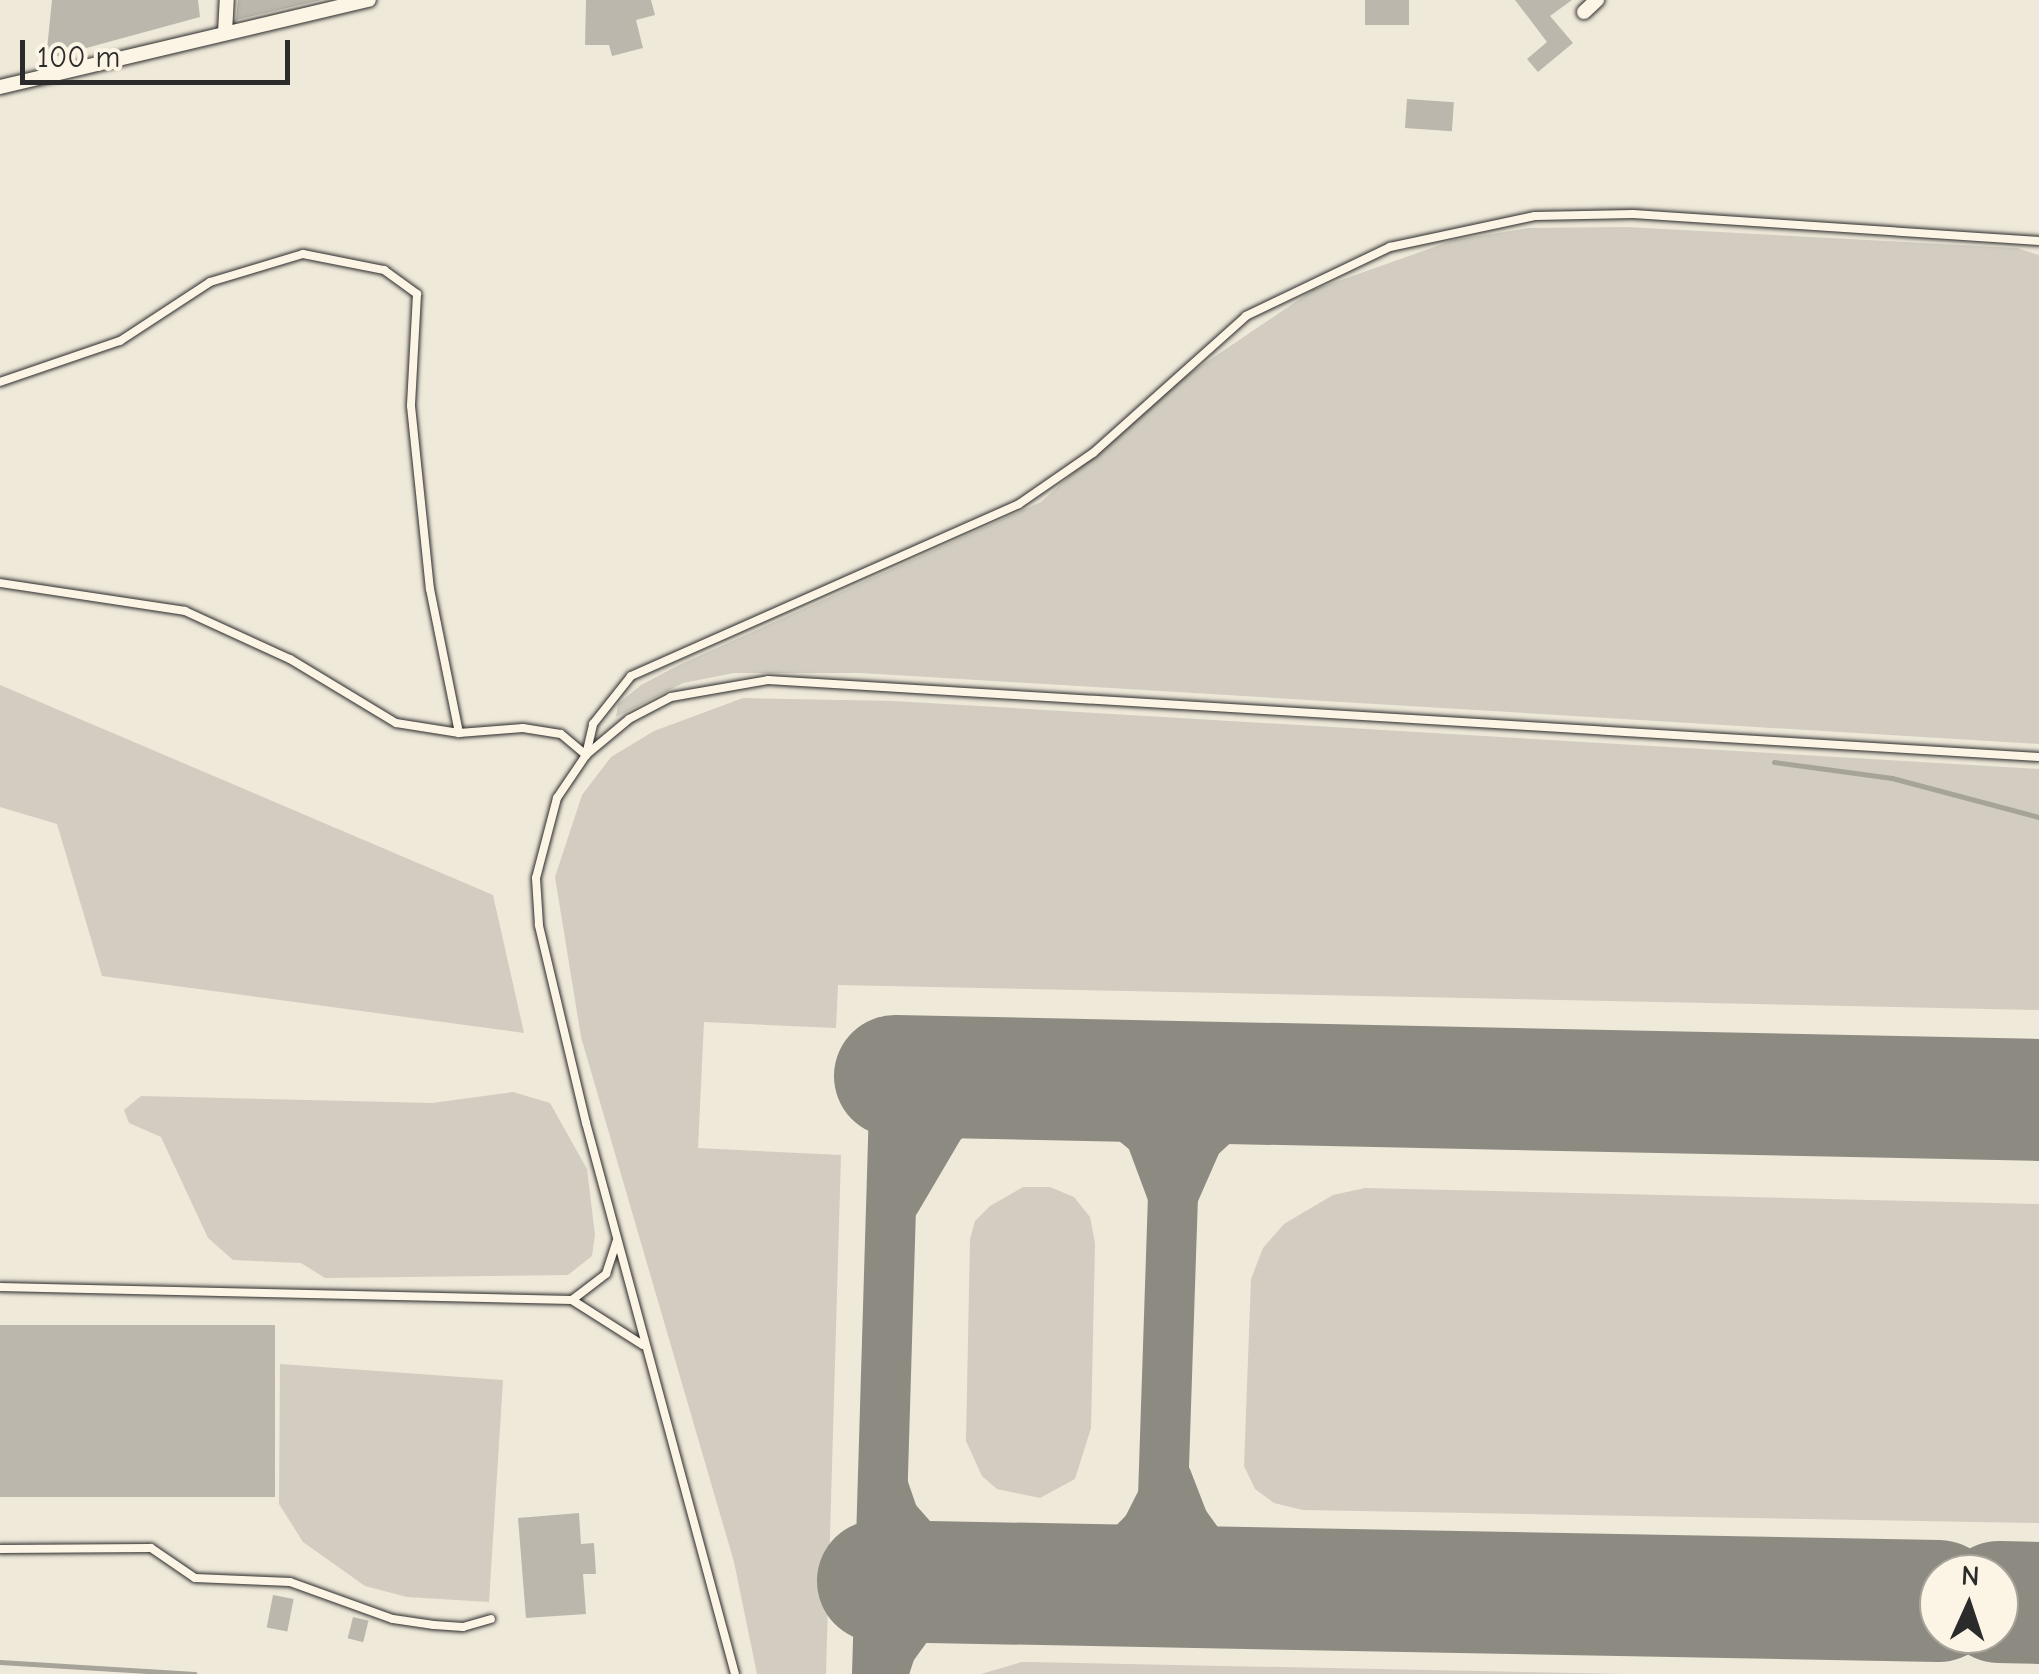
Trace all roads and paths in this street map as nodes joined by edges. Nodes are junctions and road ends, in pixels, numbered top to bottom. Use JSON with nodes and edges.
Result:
{"nodes":[{"id":1,"x":227,"y":0,"type":"edge"},
{"id":2,"x":369,"y":0,"type":"edge"},
{"id":3,"x":1598,"y":0,"type":"edge"},
{"id":4,"x":1584,"y":12,"type":"dead end"},
{"id":5,"x":224,"y":33,"type":"junction"},
{"id":6,"x":0,"y":87,"type":"edge"},
{"id":7,"x":2039,"y":241,"type":"edge"},
{"id":8,"x":0,"y":382,"type":"edge"},
{"id":9,"x":0,"y":583,"type":"edge"},
{"id":10,"x":459,"y":733,"type":"junction"},
{"id":11,"x":586,"y":755,"type":"junction"},
{"id":12,"x":2039,"y":757,"type":"edge"},
{"id":13,"x":618,"y":1237,"type":"junction"},
{"id":14,"x":0,"y":1287,"type":"edge"},
{"id":15,"x":572,"y":1300,"type":"junction"},
{"id":16,"x":647,"y":1350,"type":"junction"},
{"id":17,"x":0,"y":1549,"type":"edge"},
{"id":18,"x":492,"y":1618,"type":"dead end"},
{"id":19,"x":735,"y":1674,"type":"edge"}],
"edges":[{"from":1,"to":5,"type":"street"},
{"from":2,"to":5,"type":"street"},
{"from":3,"to":4,"type":"street"},
{"from":5,"to":6,"type":"street"},
{"from":7,"to":11,"type":"lane"},
{"from":8,"to":10,"type":"lane"},
{"from":9,"to":10,"type":"lane"},
{"from":10,"to":11,"type":"lane"},
{"from":11,"to":12,"type":"lane"},
{"from":11,"to":13,"type":"lane"},
{"from":13,"to":15,"type":"lane"},
{"from":13,"to":16,"type":"lane"},
{"from":14,"to":15,"type":"lane"},
{"from":15,"to":16,"type":"lane"},
{"from":16,"to":19,"type":"lane"},
{"from":17,"to":18,"type":"lane"}]}
